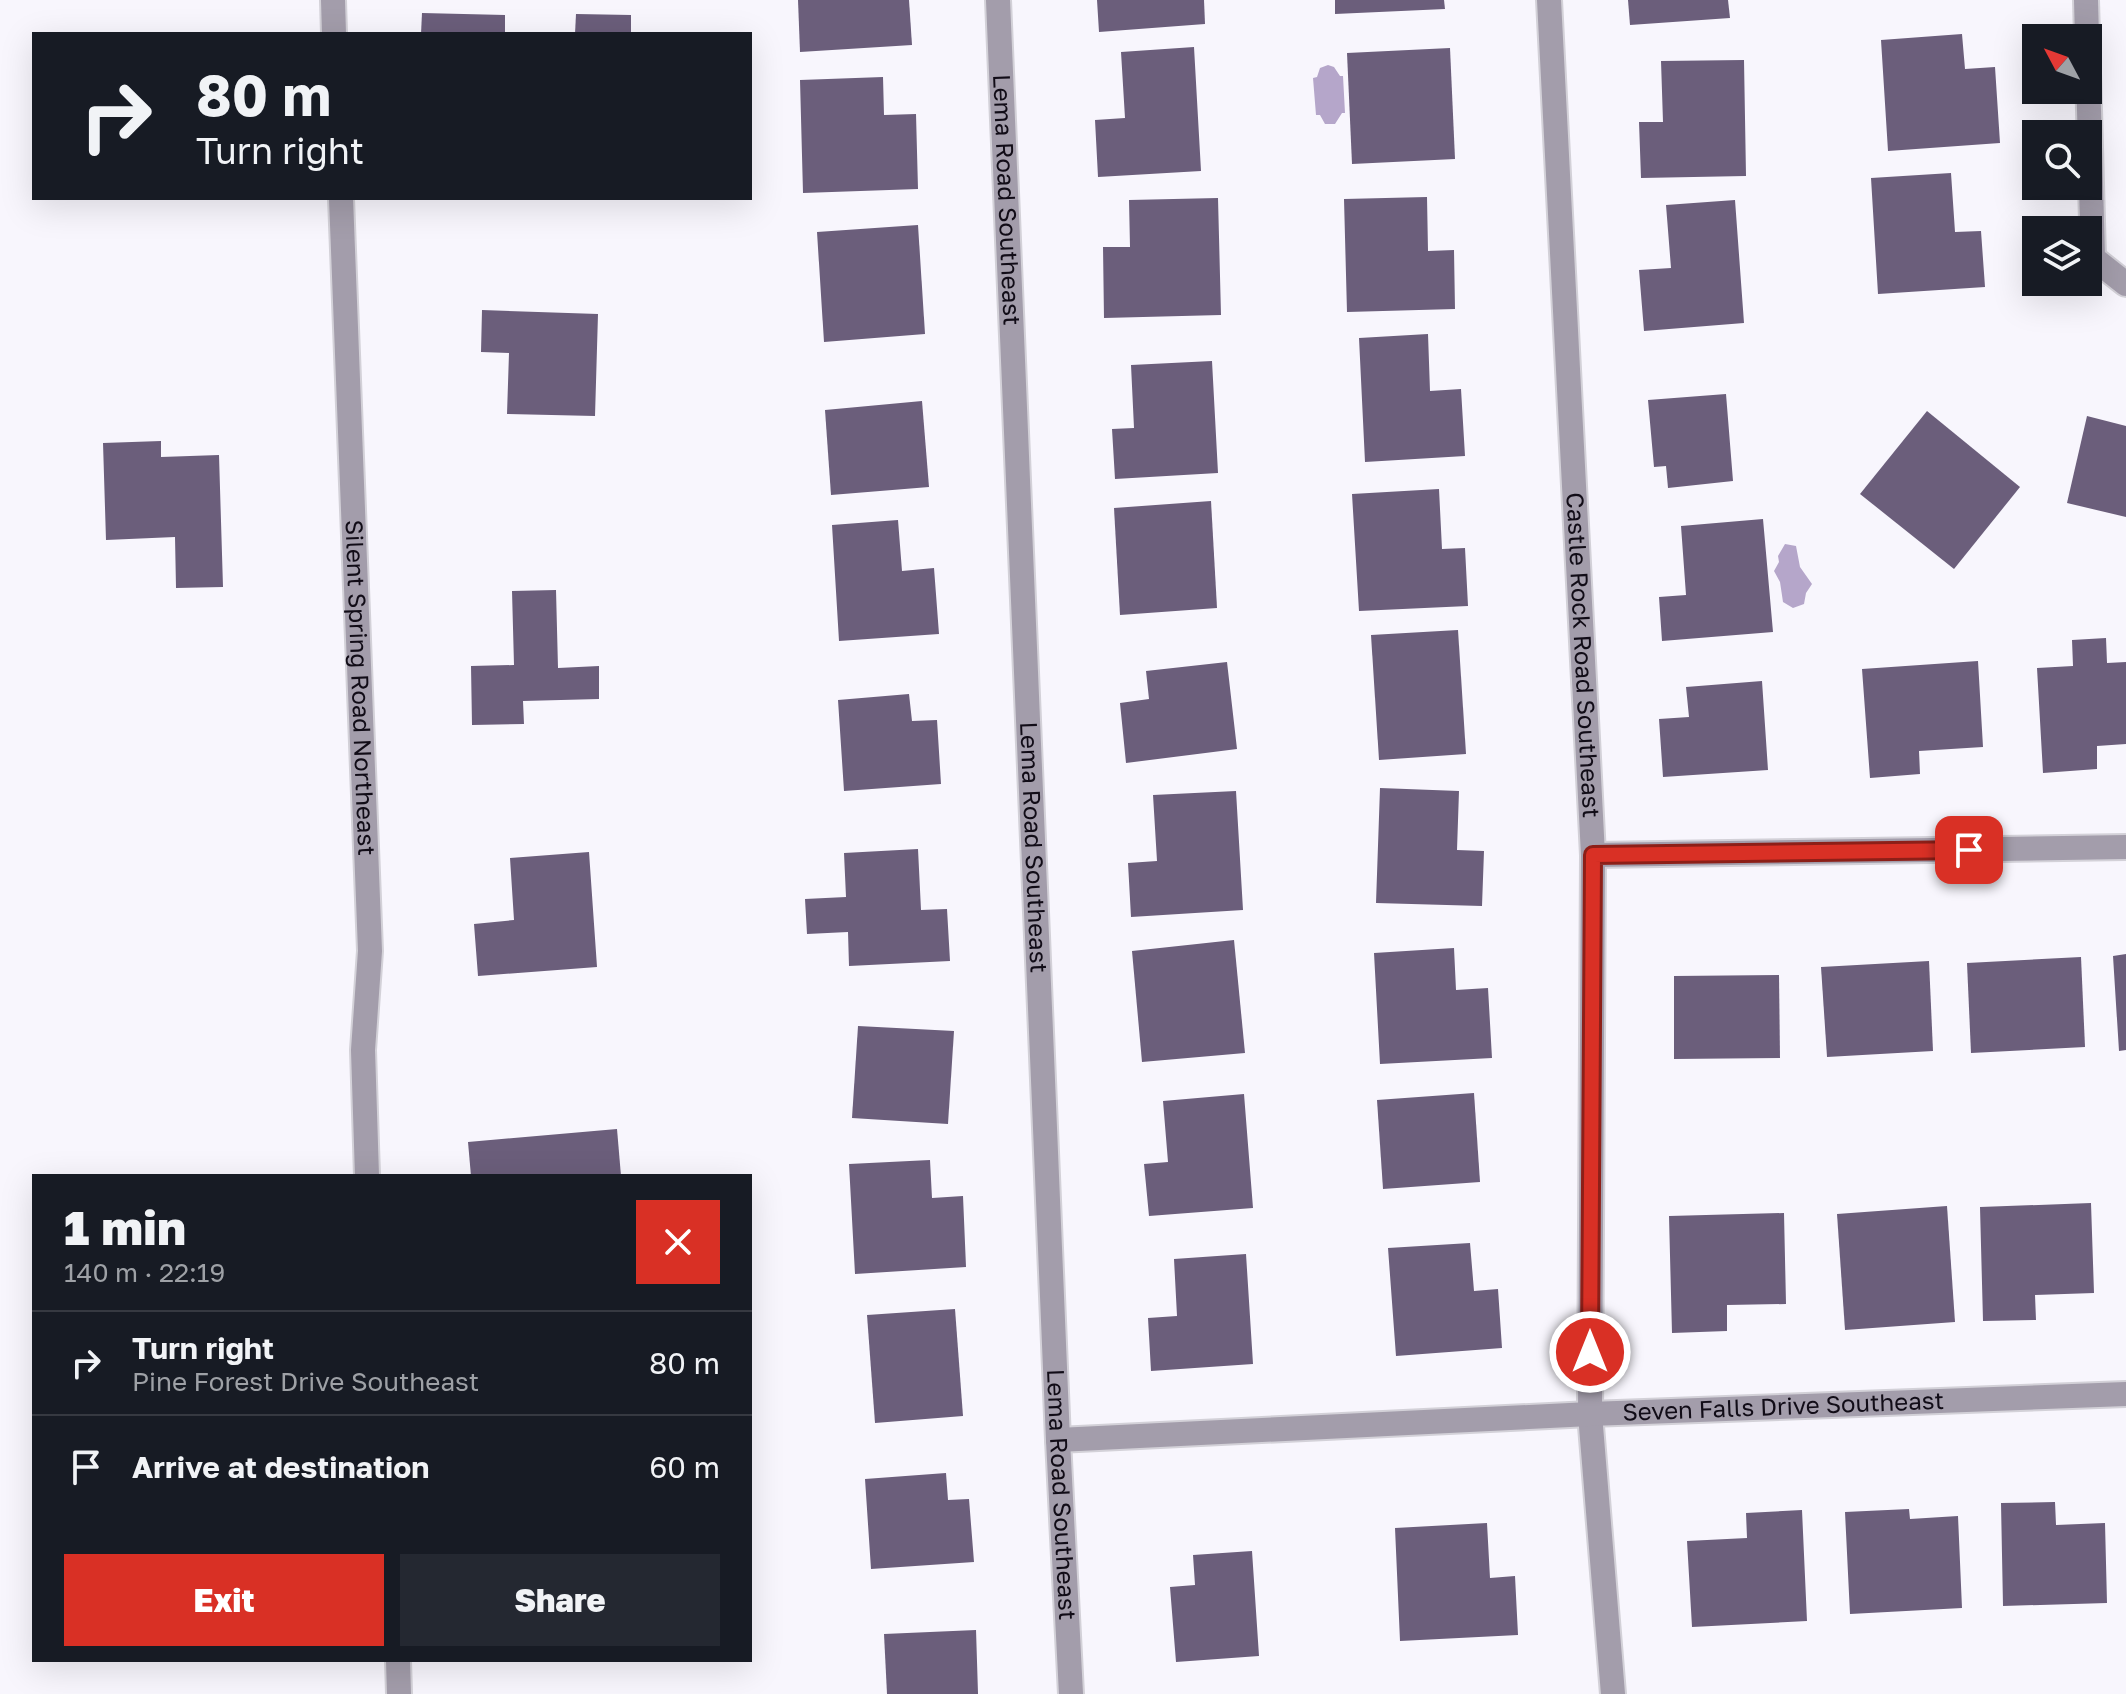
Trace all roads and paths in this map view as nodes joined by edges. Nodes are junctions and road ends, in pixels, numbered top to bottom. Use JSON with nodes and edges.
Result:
{"nodes":[{"id":1,"x":333,"y":0,"type":"edge"},
{"id":2,"x":998,"y":0,"type":"edge"},
{"id":3,"x":1549,"y":0,"type":"edge"},
{"id":4,"x":2086,"y":0,"type":"edge"},
{"id":5,"x":2087,"y":24,"type":"edge"},
{"id":6,"x":334,"y":32,"type":"edge"},
{"id":7,"x":2089,"y":104,"type":"edge"},
{"id":8,"x":341,"y":200,"type":"edge"},
{"id":9,"x":2126,"y":284,"type":"edge"},
{"id":10,"x":2126,"y":847,"type":"edge"},
{"id":11,"x":1593,"y":855,"type":"junction"},
{"id":12,"x":367,"y":1174,"type":"edge"},
{"id":13,"x":2126,"y":1394,"type":"edge"},
{"id":14,"x":1590,"y":1414,"type":"junction"},
{"id":15,"x":1058,"y":1440,"type":"junction"},
{"id":16,"x":398,"y":1662,"type":"edge"},
{"id":17,"x":399,"y":1694,"type":"edge"},
{"id":18,"x":1071,"y":1694,"type":"edge"},
{"id":19,"x":1613,"y":1694,"type":"edge"}],
"edges":[{"from":1,"to":6,"type":"street"},
{"from":2,"to":15,"type":"street","name":"Lema Road Southeast"},
{"from":3,"to":11,"type":"street","name":"Castle Rock Road Southeast"},
{"from":4,"to":5,"type":"street"},
{"from":7,"to":9,"type":"street"},
{"from":8,"to":12,"type":"street","name":"Silent Spring Road Northeast"},
{"from":10,"to":11,"type":"street"},
{"from":11,"to":14,"type":"street","name":"Castle Rock Road Southeast"},
{"from":13,"to":14,"type":"street","name":"Seven Falls Drive Southeast"},
{"from":14,"to":15,"type":"street","name":"Seven Falls Drive Southeast"},
{"from":14,"to":19,"type":"street","name":"Castle Rock Road Southeast"},
{"from":15,"to":18,"type":"street","name":"Lema Road Southeast"},
{"from":16,"to":17,"type":"street"}]}
